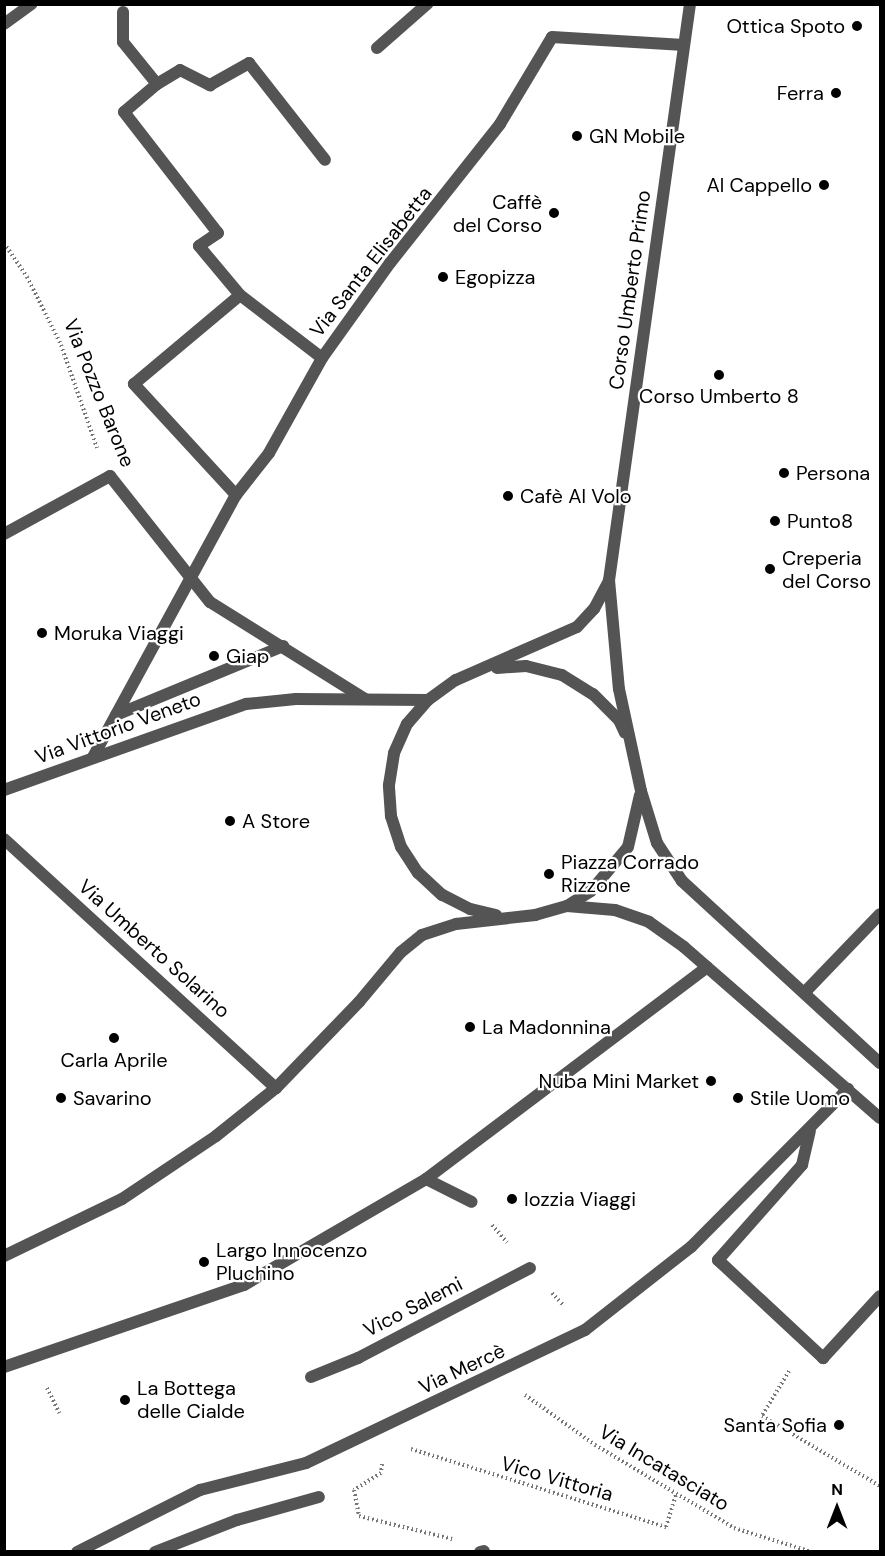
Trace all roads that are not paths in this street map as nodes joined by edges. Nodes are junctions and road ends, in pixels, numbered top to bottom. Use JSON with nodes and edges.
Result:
{"nodes":[{"id":1,"x":32,"y":4,"type":"edge"},
{"id":2,"x":427,"y":4,"type":"edge"},
{"id":3,"x":690,"y":4,"type":"edge"},
{"id":4,"x":123,"y":12,"type":"dead end"},
{"id":5,"x":4,"y":24,"type":"edge"},
{"id":6,"x":684,"y":45,"type":"junction"},
{"id":7,"x":377,"y":48,"type":"dead end"},
{"id":8,"x":157,"y":84,"type":"junction"},
{"id":9,"x":325,"y":160,"type":"dead end"},
{"id":10,"x":240,"y":295,"type":"junction"},
{"id":11,"x":322,"y":357,"type":"junction"},
{"id":12,"x":236,"y":495,"type":"junction"},
{"id":13,"x":4,"y":534,"type":"edge"},
{"id":14,"x":192,"y":577,"type":"junction"},
{"id":15,"x":609,"y":580,"type":"junction"},
{"id":16,"x":283,"y":646,"type":"junction"},
{"id":17,"x":490,"y":668,"type":"junction"},
{"id":18,"x":365,"y":699,"type":"junction"},
{"id":19,"x":428,"y":700,"type":"junction"},
{"id":20,"x":116,"y":715,"type":"junction"},
{"id":21,"x":635,"y":753,"type":"junction"},
{"id":22,"x":93,"y":757,"type":"junction"},
{"id":23,"x":4,"y":790,"type":"edge"},
{"id":24,"x":641,"y":791,"type":"junction"},
{"id":25,"x":4,"y":839,"type":"edge"},
{"id":26,"x":567,"y":906,"type":"junction"},
{"id":27,"x":880,"y":914,"type":"edge"},
{"id":28,"x":501,"y":916,"type":"junction"},
{"id":29,"x":706,"y":967,"type":"junction"},
{"id":30,"x":805,"y":992,"type":"junction"},
{"id":31,"x":880,"y":1063,"type":"edge"},
{"id":32,"x":276,"y":1088,"type":"junction"},
{"id":33,"x":848,"y":1089,"type":"junction"},
{"id":34,"x":880,"y":1118,"type":"edge"},
{"id":35,"x":810,"y":1131,"type":"junction"},
{"id":36,"x":426,"y":1179,"type":"junction"},
{"id":37,"x":472,"y":1202,"type":"dead end"},
{"id":38,"x":4,"y":1256,"type":"edge"},
{"id":39,"x":530,"y":1268,"type":"dead end"},
{"id":40,"x":880,"y":1296,"type":"edge"},
{"id":41,"x":4,"y":1367,"type":"edge"},
{"id":42,"x":311,"y":1377,"type":"dead end"},
{"id":43,"x":319,"y":1497,"type":"dead end"},
{"id":44,"x":77,"y":1551,"type":"edge"},
{"id":45,"x":155,"y":1551,"type":"edge"}],
"edges":[{"from":1,"to":5,"type":"street"},
{"from":2,"to":7,"type":"street"},
{"from":3,"to":6,"type":"street","name":"Corso Umberto Primo"},
{"from":4,"to":8,"type":"street"},
{"from":6,"to":11,"type":"street","name":"Via Santa Elisabetta"},
{"from":6,"to":15,"type":"street","name":"Corso Umberto Primo"},
{"from":8,"to":9,"type":"street"},
{"from":8,"to":10,"type":"street","name":"Via Santa Elisabetta"},
{"from":10,"to":11,"type":"street","name":"Via Santa Elisabetta"},
{"from":10,"to":12,"type":"street"},
{"from":11,"to":12,"type":"street"},
{"from":12,"to":14,"type":"street"},
{"from":13,"to":14,"type":"street","name":"Via Pozzo Barone"},
{"from":14,"to":16,"type":"street","name":"Via Pozzo Barone"},
{"from":14,"to":20,"type":"street"},
{"from":15,"to":17,"type":"street"},
{"from":15,"to":21,"type":"street"},
{"from":16,"to":18,"type":"street","name":"Via Pozzo Barone"},
{"from":16,"to":20,"type":"street"},
{"from":17,"to":19,"type":"street"},
{"from":17,"to":21,"type":"street"},
{"from":18,"to":19,"type":"street","name":"Via Vittorio Veneto"},
{"from":18,"to":22,"type":"street","name":"Via Vittorio Veneto"},
{"from":19,"to":28,"type":"street"},
{"from":20,"to":22,"type":"street"},
{"from":21,"to":24,"type":"street"},
{"from":22,"to":23,"type":"street","name":"Via Vittorio Veneto"},
{"from":24,"to":26,"type":"street"},
{"from":24,"to":30,"type":"street"},
{"from":25,"to":32,"type":"street","name":"Via Umberto Solarino"},
{"from":26,"to":28,"type":"street"},
{"from":26,"to":29,"type":"street"},
{"from":27,"to":30,"type":"street"},
{"from":28,"to":32,"type":"street"},
{"from":29,"to":33,"type":"street"},
{"from":29,"to":36,"type":"street"},
{"from":30,"to":31,"type":"street"},
{"from":32,"to":38,"type":"street"},
{"from":33,"to":34,"type":"street"},
{"from":33,"to":35,"type":"street","name":"Via Mercè"},
{"from":35,"to":40,"type":"street"},
{"from":35,"to":44,"type":"street","name":"Via Mercè"},
{"from":36,"to":37,"type":"street"},
{"from":36,"to":41,"type":"street"},
{"from":39,"to":42,"type":"street","name":"Vico Salemi"},
{"from":43,"to":45,"type":"street"}]}
